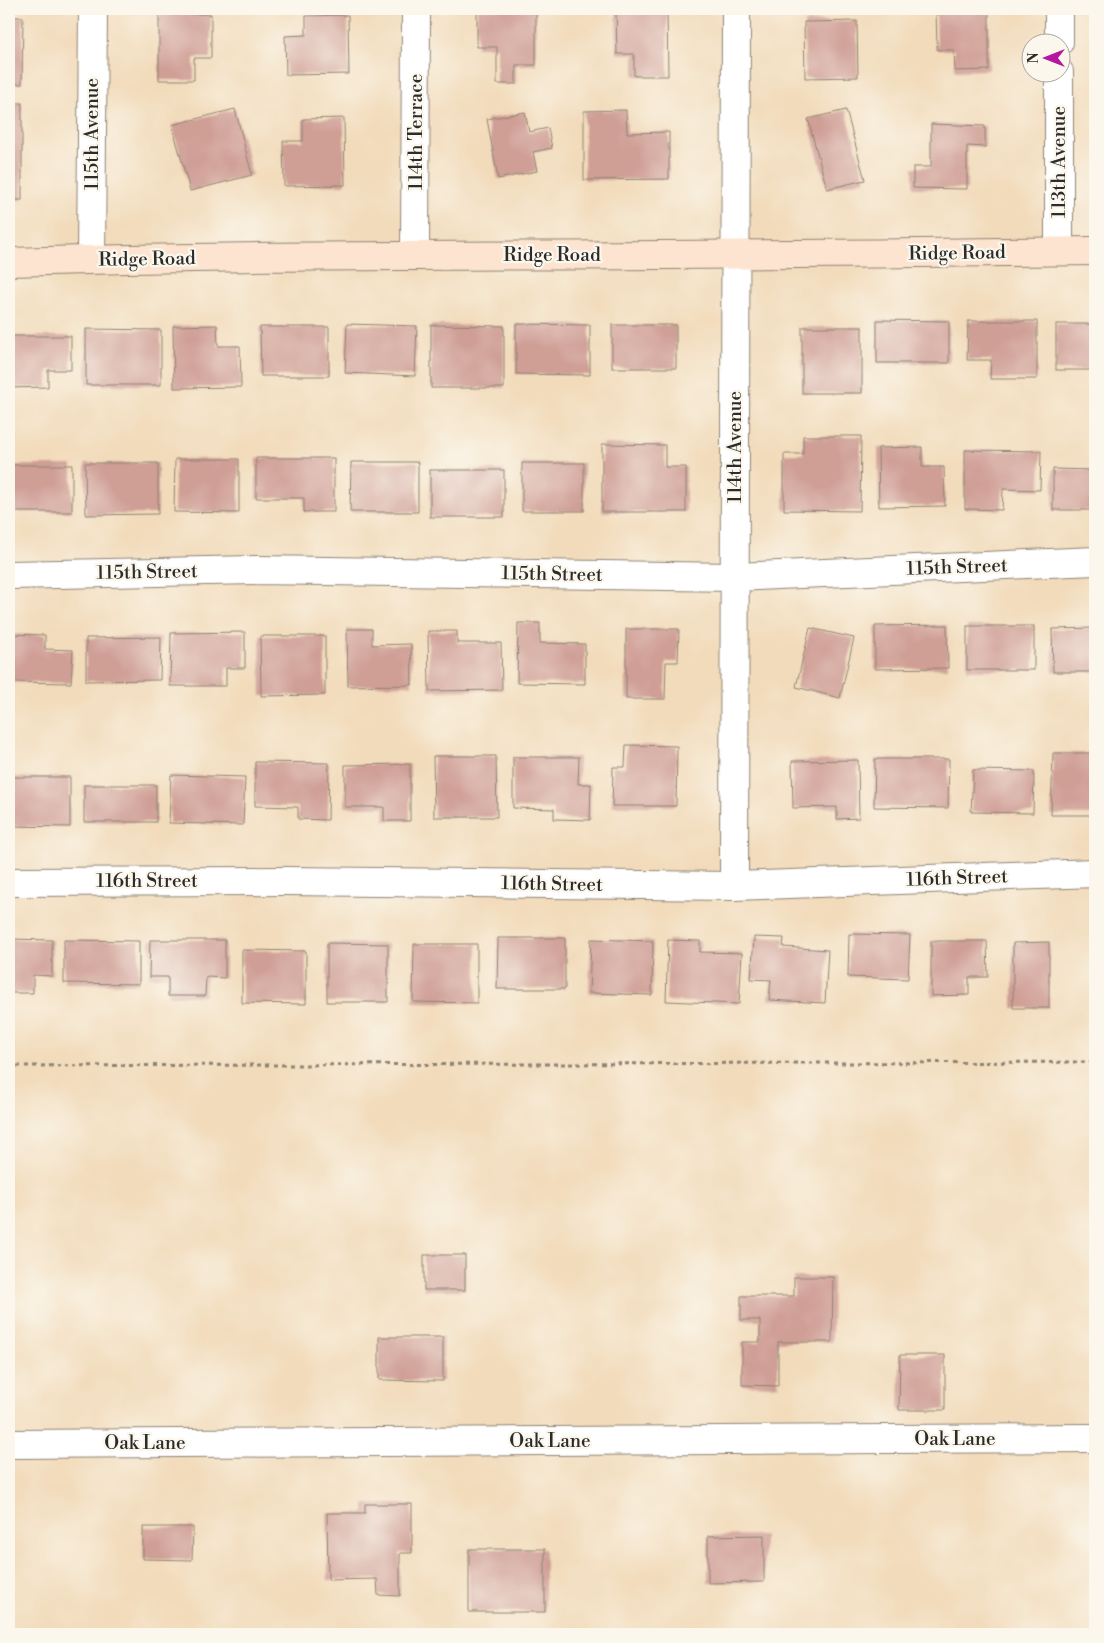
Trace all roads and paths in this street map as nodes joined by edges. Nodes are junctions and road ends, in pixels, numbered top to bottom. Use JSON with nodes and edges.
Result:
{"nodes":[{"id":1,"x":93,"y":9,"type":"edge"},
{"id":2,"x":416,"y":9,"type":"edge"},
{"id":3,"x":736,"y":9,"type":"edge"},
{"id":4,"x":1058,"y":9,"type":"edge"},
{"id":5,"x":1058,"y":32,"type":"edge"},
{"id":6,"x":1058,"y":82,"type":"edge"},
{"id":7,"x":1058,"y":251,"type":"junction"},
{"id":8,"x":1095,"y":251,"type":"edge"},
{"id":9,"x":736,"y":255,"type":"junction"},
{"id":10,"x":415,"y":256,"type":"junction"},
{"id":11,"x":91,"y":259,"type":"junction"},
{"id":12,"x":9,"y":262,"type":"edge"},
{"id":13,"x":1095,"y":561,"type":"edge"},
{"id":14,"x":9,"y":575,"type":"edge"},
{"id":15,"x":734,"y":577,"type":"junction"},
{"id":16,"x":1095,"y":873,"type":"edge"},
{"id":17,"x":9,"y":882,"type":"edge"},
{"id":18,"x":734,"y":886,"type":"junction"},
{"id":19,"x":1095,"y":1062,"type":"edge"},
{"id":20,"x":9,"y":1066,"type":"edge"},
{"id":21,"x":1091,"y":1438,"type":"dead end"},
{"id":22,"x":9,"y":1444,"type":"edge"}],
"edges":[{"from":1,"to":11,"type":"street","name":"115th Avenue"},
{"from":2,"to":10,"type":"street","name":"114th Terrace"},
{"from":3,"to":9,"type":"street","name":"114th Avenue"},
{"from":4,"to":5,"type":"street"},
{"from":6,"to":7,"type":"street","name":"113th Avenue"},
{"from":7,"to":8,"type":"street","name":"Ridge Road"},
{"from":7,"to":9,"type":"street","name":"Ridge Road"},
{"from":9,"to":10,"type":"street","name":"Ridge Road"},
{"from":9,"to":15,"type":"street","name":"114th Avenue"},
{"from":10,"to":11,"type":"street","name":"Ridge Road"},
{"from":11,"to":12,"type":"street","name":"Ridge Road"},
{"from":13,"to":15,"type":"street","name":"115th Street"},
{"from":14,"to":15,"type":"street","name":"115th Street"},
{"from":15,"to":18,"type":"street","name":"114th Avenue"},
{"from":16,"to":18,"type":"street","name":"116th Street"},
{"from":17,"to":18,"type":"street","name":"116th Street"},
{"from":19,"to":20,"type":"path"},
{"from":21,"to":22,"type":"street","name":"Oak Lane"}]}
